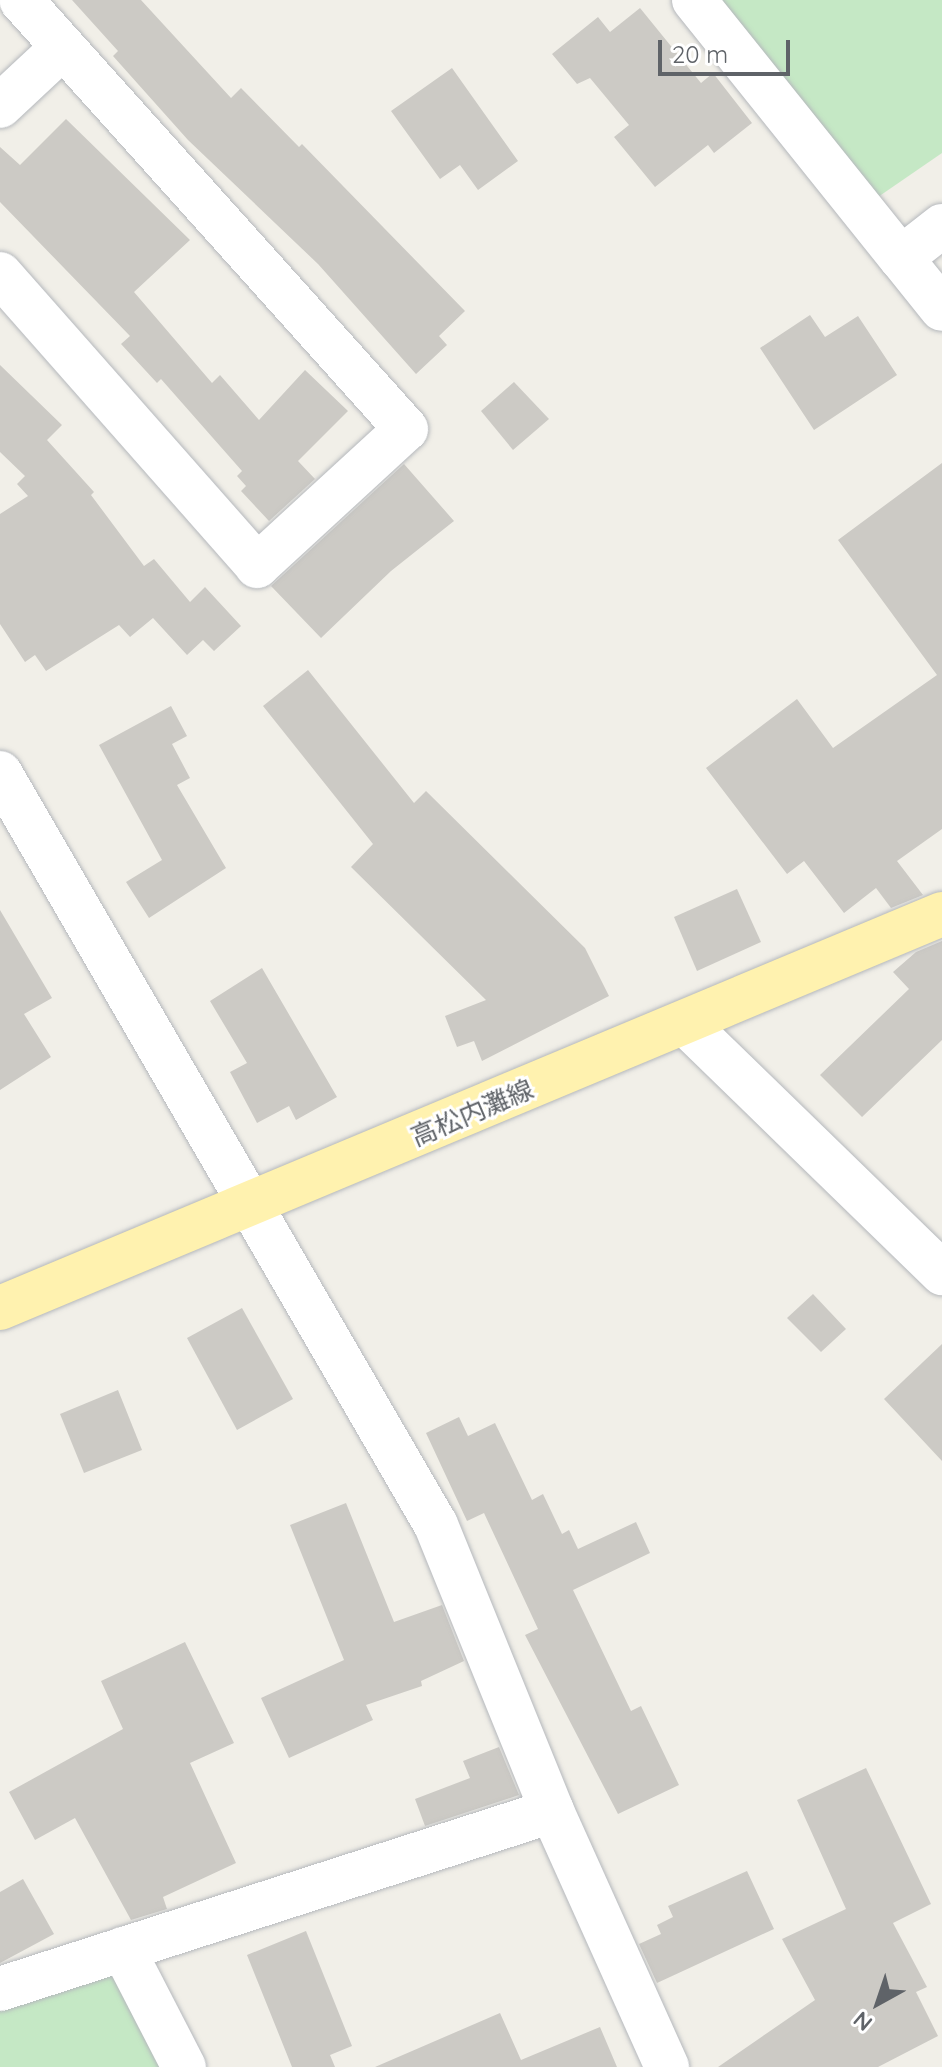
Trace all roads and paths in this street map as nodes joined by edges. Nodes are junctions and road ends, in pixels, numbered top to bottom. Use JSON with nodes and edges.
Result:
{"nodes":[{"id":1,"x":21,"y":0,"type":"edge"},
{"id":2,"x":694,"y":0,"type":"edge"},
{"id":3,"x":63,"y":47,"type":"junction"},
{"id":4,"x":0,"y":106,"type":"edge"},
{"id":5,"x":942,"y":226,"type":"edge"},
{"id":6,"x":901,"y":258,"type":"junction"},
{"id":7,"x":0,"y":274,"type":"edge"},
{"id":8,"x":942,"y":309,"type":"edge"},
{"id":9,"x":0,"y":773,"type":"edge"},
{"id":10,"x":942,"y":914,"type":"edge"},
{"id":11,"x":685,"y":1023,"type":"junction"},
{"id":12,"x":252,"y":1206,"type":"junction"},
{"id":13,"x":942,"y":1273,"type":"edge"},
{"id":14,"x":0,"y":1308,"type":"edge"},
{"id":15,"x":552,"y":1811,"type":"junction"},
{"id":16,"x":123,"y":1949,"type":"junction"},
{"id":17,"x":0,"y":1989,"type":"edge"},
{"id":18,"x":184,"y":2067,"type":"edge"},
{"id":19,"x":667,"y":2067,"type":"edge"}],
"edges":[{"from":1,"to":3,"type":"street"},
{"from":2,"to":6,"type":"street"},
{"from":3,"to":4,"type":"street"},
{"from":3,"to":7,"type":"street"},
{"from":5,"to":6,"type":"street"},
{"from":6,"to":8,"type":"street"},
{"from":9,"to":12,"type":"street"},
{"from":10,"to":11,"type":"main road","name":"高松内灘線"},
{"from":11,"to":12,"type":"main road","name":"高松内灘線"},
{"from":11,"to":13,"type":"street"},
{"from":12,"to":14,"type":"main road","name":"高松内灘線"},
{"from":12,"to":15,"type":"street"},
{"from":15,"to":16,"type":"street"},
{"from":15,"to":19,"type":"street"},
{"from":16,"to":17,"type":"street"},
{"from":16,"to":18,"type":"street"}]}
